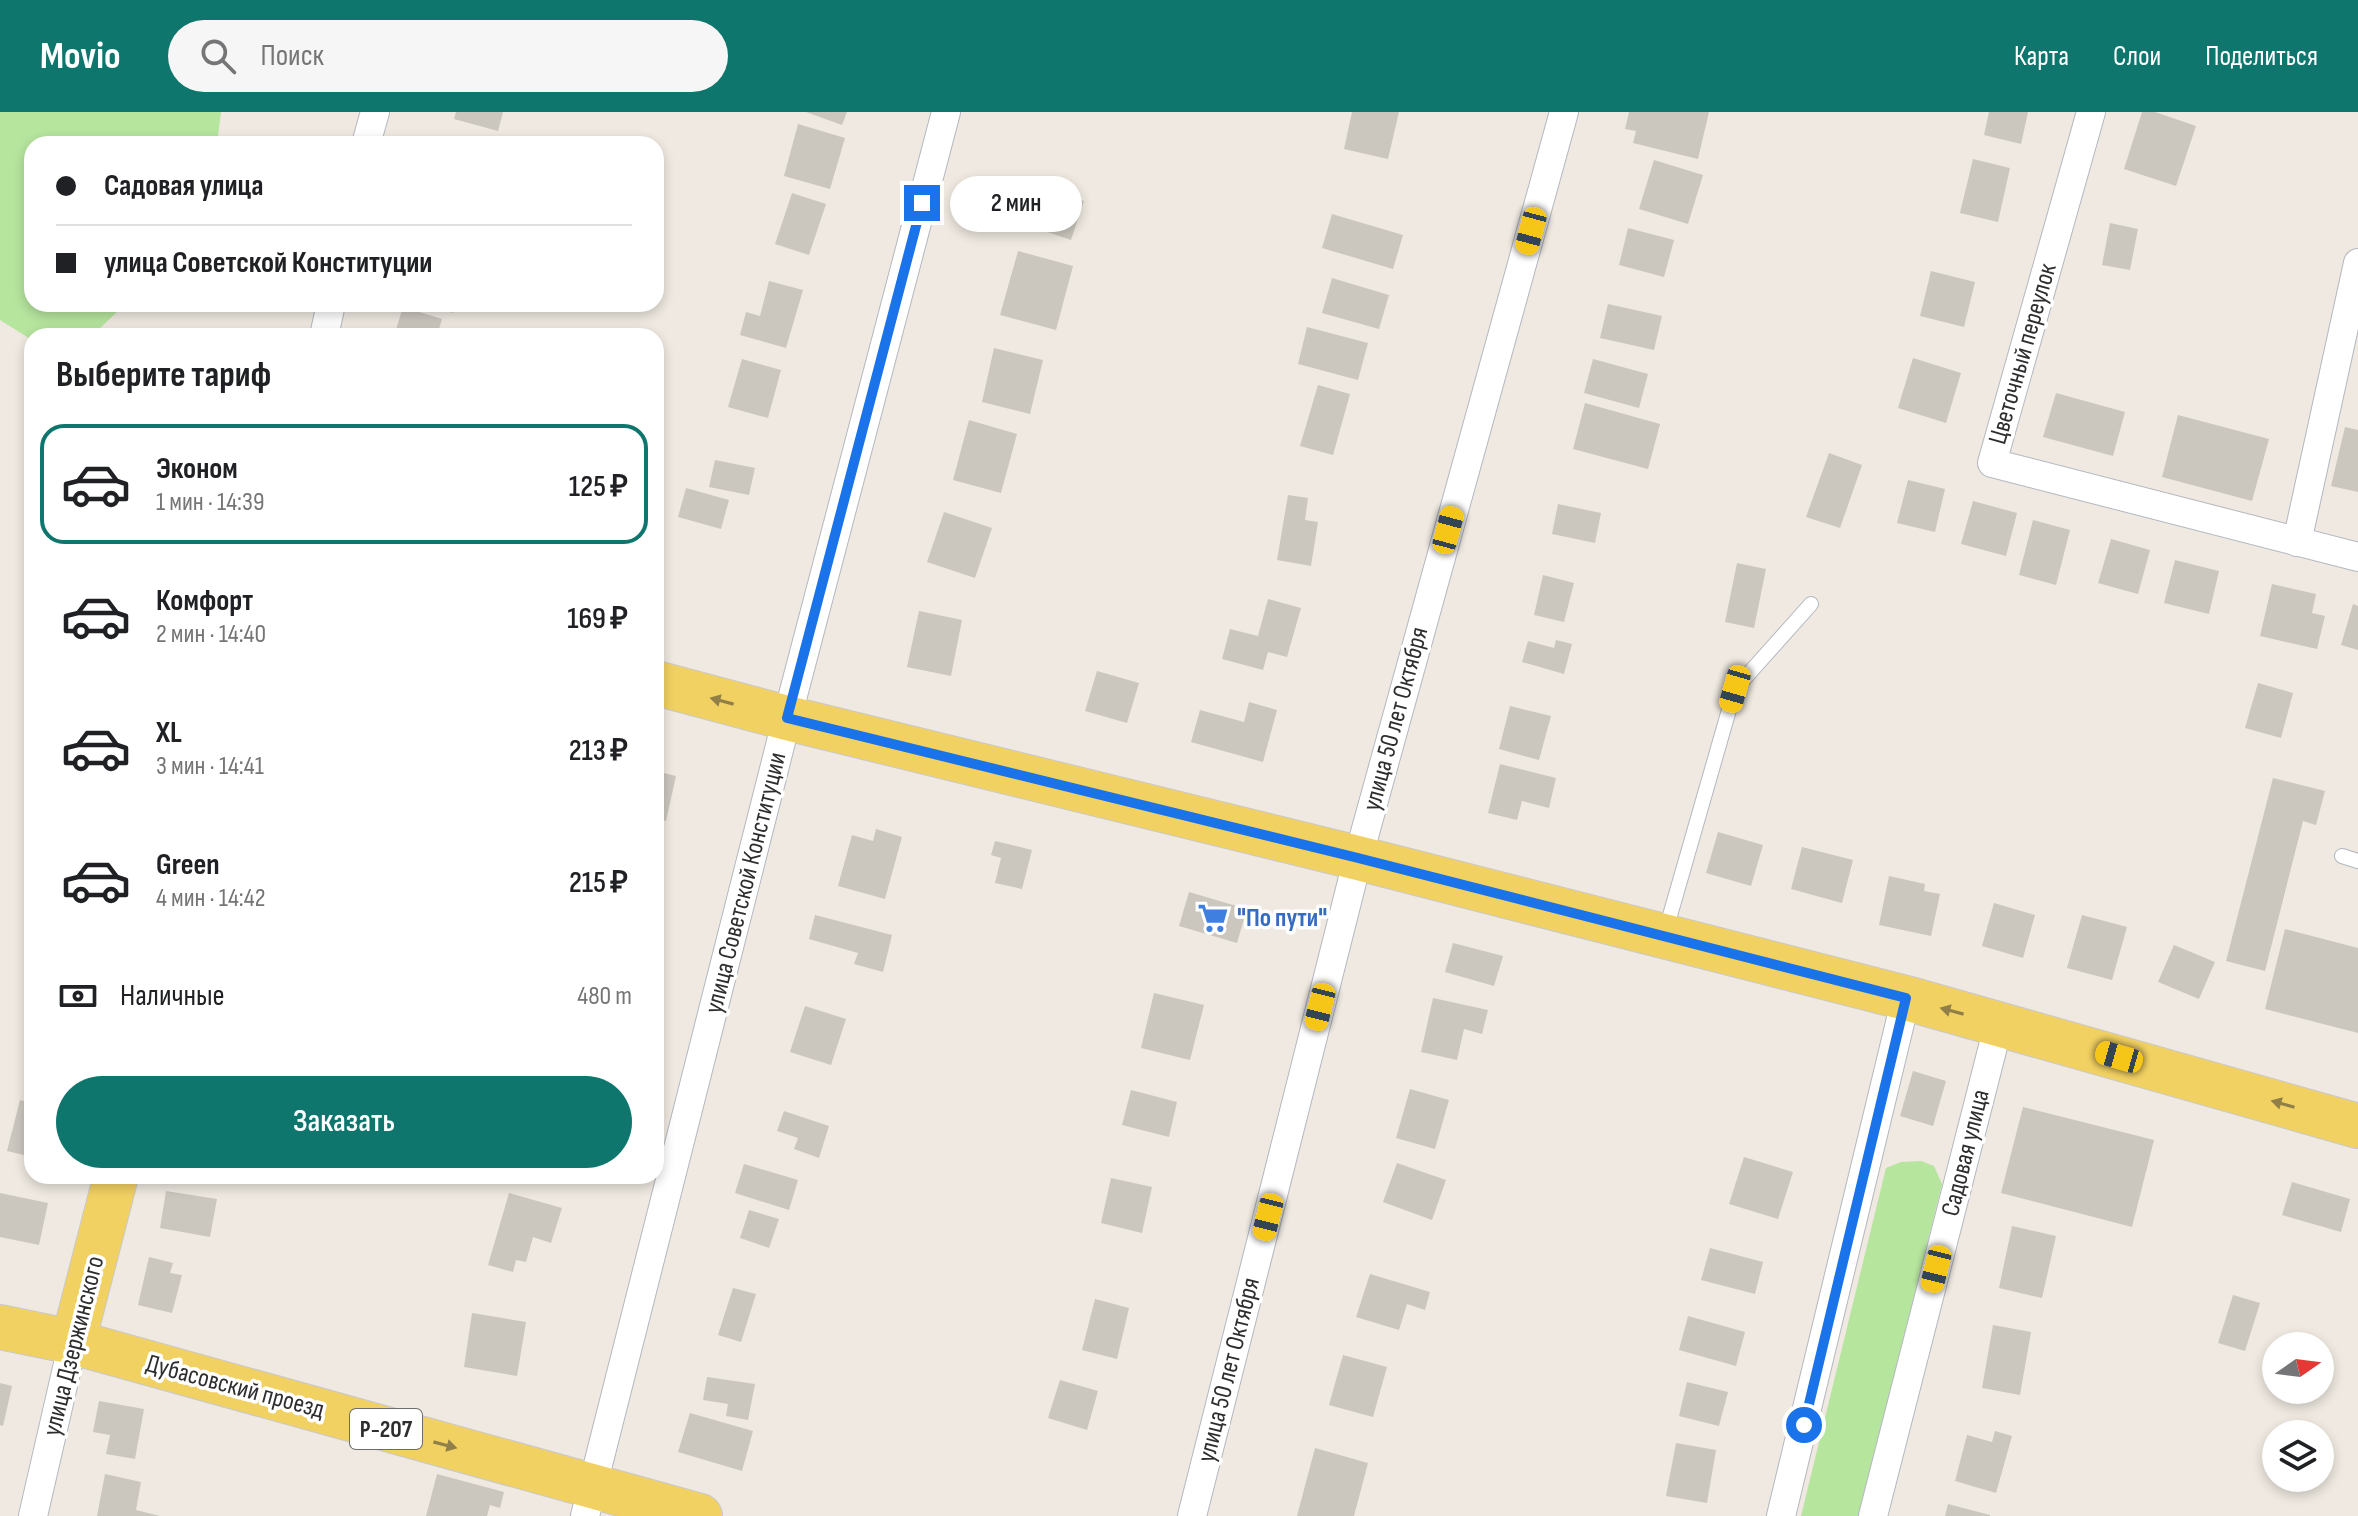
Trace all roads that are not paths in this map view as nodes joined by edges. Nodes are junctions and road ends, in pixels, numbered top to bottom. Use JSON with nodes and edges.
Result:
{"nodes":[{"id":1,"x":375,"y":112,"type":"edge"},
{"id":2,"x":946,"y":112,"type":"edge"},
{"id":3,"x":1564,"y":112,"type":"edge"},
{"id":4,"x":2091,"y":112,"type":"edge"},
{"id":5,"x":368,"y":136,"type":"edge"},
{"id":6,"x":2358,"y":263,"type":"edge"},
{"id":7,"x":2297,"y":542,"type":"junction"},
{"id":8,"x":2358,"y":557,"type":"edge"},
{"id":9,"x":1811,"y":604,"type":"dead end"},
{"id":10,"x":664,"y":685,"type":"edge"},
{"id":11,"x":787,"y":718,"type":"junction"},
{"id":12,"x":2342,"y":856,"type":"dead end"},
{"id":13,"x":1358,"y":858,"type":"junction"},
{"id":14,"x":2358,"y":861,"type":"edge"},
{"id":15,"x":1664,"y":936,"type":"junction"},
{"id":16,"x":1906,"y":998,"type":"junction"},
{"id":17,"x":1999,"y":1023,"type":"junction"},
{"id":18,"x":2358,"y":1126,"type":"edge"},
{"id":19,"x":114,"y":1184,"type":"edge"},
{"id":20,"x":0,"y":1327,"type":"edge"},
{"id":21,"x":73,"y":1342,"type":"junction"},
{"id":22,"x":589,"y":1501,"type":"edge"},
{"id":23,"x":33,"y":1516,"type":"edge"},
{"id":24,"x":700,"y":1516,"type":"edge"},
{"id":25,"x":1192,"y":1516,"type":"edge"},
{"id":26,"x":1781,"y":1516,"type":"edge"},
{"id":27,"x":1873,"y":1516,"type":"edge"}],
"edges":[{"from":1,"to":5,"type":"street"},
{"from":2,"to":11,"type":"street","name":"улица Советской Конституции"},
{"from":3,"to":13,"type":"street","name":"улица 50 лет Октября"},
{"from":4,"to":7,"type":"street","name":"Цветочный переулок"},
{"from":6,"to":7,"type":"street"},
{"from":7,"to":8,"type":"street","name":"Цветочный переулок"},
{"from":9,"to":15,"type":"lane"},
{"from":11,"to":10,"type":"main road","one_way":true},
{"from":11,"to":13,"type":"main road"},
{"from":11,"to":22,"type":"street","name":"улица Советской Конституции"},
{"from":12,"to":14,"type":"lane"},
{"from":13,"to":15,"type":"main road"},
{"from":13,"to":25,"type":"street","name":"улица 50 лет Октября"},
{"from":15,"to":16,"type":"main road"},
{"from":17,"to":16,"type":"main road","one_way":true},
{"from":16,"to":26,"type":"street"},
{"from":18,"to":17,"type":"main road","one_way":true},
{"from":17,"to":27,"type":"street","name":"Садовая улица"},
{"from":19,"to":21,"type":"main road","name":"улица Дзержинского"},
{"from":20,"to":21,"type":"main road","name":"Дубасовский проезд","number":"Р-207"},
{"from":21,"to":22,"type":"main road","name":"Дубасовский проезд","number":"Р-207","one_way":true},
{"from":21,"to":23,"type":"street","name":"улица Дзержинского"},
{"from":22,"to":24,"type":"main road","name":"Дубасовский проезд","number":"Р-207"}]}
